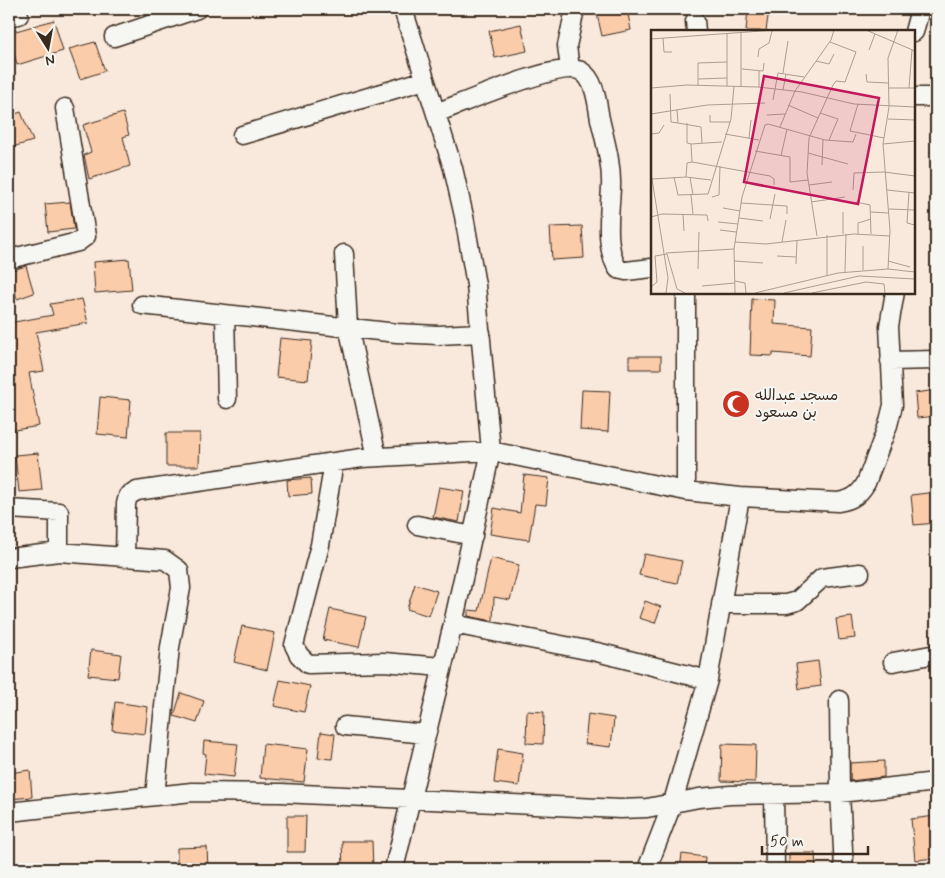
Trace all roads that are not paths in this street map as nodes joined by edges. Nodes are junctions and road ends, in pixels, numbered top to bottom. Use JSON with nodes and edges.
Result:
{"nodes":[{"id":1,"x":197,"y":9,"type":"edge"},
{"id":2,"x":403,"y":9,"type":"edge"},
{"id":3,"x":575,"y":9,"type":"edge"},
{"id":4,"x":920,"y":9,"type":"edge"},
{"id":5,"x":915,"y":30,"type":"edge"},
{"id":6,"x":114,"y":37,"type":"dead end"},
{"id":7,"x":570,"y":69,"type":"junction"},
{"id":8,"x":425,"y":80,"type":"junction"},
{"id":9,"x":915,"y":97,"type":"edge"},
{"id":10,"x":936,"y":97,"type":"edge"},
{"id":11,"x":65,"y":108,"type":"dead end"},
{"id":12,"x":436,"y":113,"type":"junction"},
{"id":13,"x":242,"y":135,"type":"dead end"},
{"id":14,"x":344,"y":254,"type":"dead end"},
{"id":15,"x":9,"y":259,"type":"edge"},
{"id":16,"x":651,"y":268,"type":"edge"},
{"id":17,"x":686,"y":294,"type":"edge"},
{"id":18,"x":896,"y":294,"type":"edge"},
{"id":19,"x":142,"y":305,"type":"dead end"},
{"id":20,"x":225,"y":314,"type":"junction"},
{"id":21,"x":348,"y":326,"type":"junction"},
{"id":22,"x":481,"y":334,"type":"junction"},
{"id":23,"x":936,"y":360,"type":"edge"},
{"id":24,"x":890,"y":361,"type":"junction"},
{"id":25,"x":227,"y":399,"type":"dead end"},
{"id":26,"x":491,"y":452,"type":"junction"},
{"id":27,"x":377,"y":457,"type":"junction"},
{"id":28,"x":334,"y":462,"type":"junction"},
{"id":29,"x":686,"y":491,"type":"junction"},
{"id":30,"x":740,"y":497,"type":"junction"},
{"id":31,"x":9,"y":509,"type":"edge"},
{"id":32,"x":417,"y":526,"type":"dead end"},
{"id":33,"x":473,"y":536,"type":"junction"},
{"id":34,"x":59,"y":552,"type":"junction"},
{"id":35,"x":9,"y":558,"type":"edge"},
{"id":36,"x":125,"y":558,"type":"junction"},
{"id":37,"x":860,"y":573,"type":"dead end"},
{"id":38,"x":722,"y":604,"type":"junction"},
{"id":39,"x":453,"y":624,"type":"junction"},
{"id":40,"x":936,"y":654,"type":"edge"},
{"id":41,"x":893,"y":662,"type":"dead end"},
{"id":42,"x":442,"y":667,"type":"junction"},
{"id":43,"x":708,"y":680,"type":"junction"},
{"id":44,"x":839,"y":700,"type":"dead end"},
{"id":45,"x":345,"y":726,"type":"dead end"},
{"id":46,"x":426,"y":734,"type":"junction"},
{"id":47,"x":936,"y":782,"type":"edge"},
{"id":48,"x":840,"y":793,"type":"junction"},
{"id":49,"x":774,"y":794,"type":"junction"},
{"id":50,"x":155,"y":796,"type":"junction"},
{"id":51,"x":410,"y":798,"type":"junction"},
{"id":52,"x":673,"y":802,"type":"junction"},
{"id":53,"x":9,"y":812,"type":"edge"},
{"id":54,"x":394,"y":869,"type":"edge"},
{"id":55,"x":647,"y":869,"type":"edge"},
{"id":56,"x":775,"y":869,"type":"edge"},
{"id":57,"x":844,"y":869,"type":"edge"}],
"edges":[{"from":1,"to":6,"type":"street"},
{"from":2,"to":8,"type":"street"},
{"from":3,"to":7,"type":"street"},
{"from":4,"to":5,"type":"street"},
{"from":7,"to":12,"type":"street"},
{"from":7,"to":16,"type":"street"},
{"from":8,"to":12,"type":"street"},
{"from":8,"to":13,"type":"street"},
{"from":9,"to":10,"type":"street"},
{"from":11,"to":15,"type":"street"},
{"from":12,"to":22,"type":"street"},
{"from":14,"to":21,"type":"street"},
{"from":17,"to":29,"type":"street"},
{"from":18,"to":24,"type":"street"},
{"from":19,"to":20,"type":"street"},
{"from":20,"to":21,"type":"street"},
{"from":20,"to":25,"type":"street"},
{"from":21,"to":22,"type":"street"},
{"from":21,"to":27,"type":"street"},
{"from":22,"to":26,"type":"street"},
{"from":23,"to":24,"type":"street"},
{"from":24,"to":30,"type":"street"},
{"from":26,"to":27,"type":"street"},
{"from":26,"to":29,"type":"street"},
{"from":26,"to":33,"type":"street"},
{"from":27,"to":28,"type":"street"},
{"from":28,"to":36,"type":"street"},
{"from":28,"to":42,"type":"street"},
{"from":29,"to":30,"type":"street"},
{"from":30,"to":38,"type":"street"},
{"from":31,"to":34,"type":"street"},
{"from":32,"to":33,"type":"street"},
{"from":33,"to":39,"type":"street"},
{"from":34,"to":35,"type":"street"},
{"from":34,"to":36,"type":"street"},
{"from":36,"to":50,"type":"street"},
{"from":37,"to":38,"type":"street"},
{"from":38,"to":43,"type":"street"},
{"from":39,"to":42,"type":"street"},
{"from":39,"to":43,"type":"street"},
{"from":40,"to":41,"type":"street"},
{"from":42,"to":46,"type":"street"},
{"from":43,"to":52,"type":"street"},
{"from":44,"to":48,"type":"street"},
{"from":45,"to":46,"type":"street"},
{"from":46,"to":51,"type":"street"},
{"from":47,"to":48,"type":"street"},
{"from":48,"to":49,"type":"street"},
{"from":48,"to":57,"type":"street"},
{"from":49,"to":52,"type":"street"},
{"from":49,"to":56,"type":"street"},
{"from":50,"to":51,"type":"street"},
{"from":50,"to":53,"type":"street"},
{"from":51,"to":52,"type":"street"},
{"from":51,"to":54,"type":"street"},
{"from":52,"to":55,"type":"street"}]}
